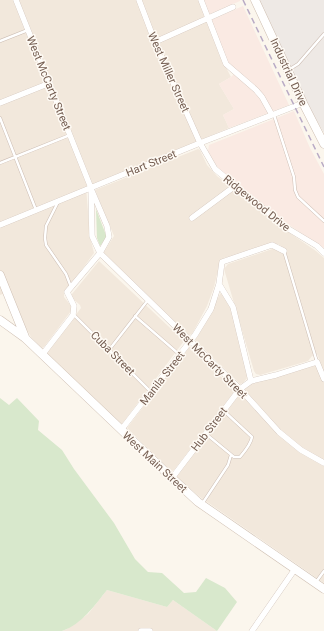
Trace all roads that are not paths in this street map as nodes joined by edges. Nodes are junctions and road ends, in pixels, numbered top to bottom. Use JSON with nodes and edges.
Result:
{"nodes":[{"id":1,"x":16,"y":0,"type":"edge"},
{"id":2,"x":139,"y":0,"type":"edge"},
{"id":3,"x":201,"y":0,"type":"edge"},
{"id":4,"x":254,"y":0,"type":"edge"},
{"id":5,"x":233,"y":7,"type":"dead end"},
{"id":6,"x":208,"y":18,"type":"junction"},
{"id":7,"x":28,"y":30,"type":"junction"},
{"id":8,"x":324,"y":34,"type":"edge"},
{"id":9,"x":0,"y":40,"type":"edge"},
{"id":10,"x":155,"y":42,"type":"junction"},
{"id":11,"x":288,"y":70,"type":"junction"},
{"id":12,"x":50,"y":83,"type":"junction"},
{"id":13,"x":0,"y":103,"type":"edge"},
{"id":14,"x":303,"y":103,"type":"junction"},
{"id":15,"x":273,"y":115,"type":"junction"},
{"id":16,"x":0,"y":118,"type":"edge"},
{"id":17,"x":70,"y":135,"type":"junction"},
{"id":18,"x":200,"y":143,"type":"junction"},
{"id":19,"x":324,"y":144,"type":"edge"},
{"id":20,"x":15,"y":157,"type":"junction"},
{"id":21,"x":0,"y":163,"type":"edge"},
{"id":22,"x":235,"y":186,"type":"junction"},
{"id":23,"x":91,"y":188,"type":"junction"},
{"id":24,"x":58,"y":201,"type":"junction"},
{"id":25,"x":36,"y":210,"type":"junction"},
{"id":26,"x":192,"y":218,"type":"dead end"},
{"id":27,"x":324,"y":221,"type":"edge"},
{"id":28,"x":0,"y":225,"type":"edge"},
{"id":29,"x":284,"y":251,"type":"joint"},
{"id":30,"x":100,"y":253,"type":"junction"},
{"id":31,"x":324,"y":253,"type":"edge"},
{"id":32,"x":0,"y":275,"type":"edge"},
{"id":33,"x":219,"y":284,"type":"junction"},
{"id":34,"x":72,"y":287,"type":"junction"},
{"id":35,"x":148,"y":300,"type":"junction"},
{"id":36,"x":73,"y":315,"type":"junction"},
{"id":37,"x":135,"y":316,"type":"junction"},
{"id":38,"x":0,"y":320,"type":"edge"},
{"id":39,"x":25,"y":338,"type":"junction"},
{"id":40,"x":191,"y":342,"type":"junction"},
{"id":41,"x":108,"y":350,"type":"junction"},
{"id":42,"x":42,"y":354,"type":"junction"},
{"id":43,"x":180,"y":355,"type":"junction"},
{"id":44,"x":317,"y":362,"type":"junction"},
{"id":45,"x":324,"y":379,"type":"edge"},
{"id":46,"x":251,"y":381,"type":"junction"},
{"id":47,"x":240,"y":389,"type":"junction"},
{"id":48,"x":152,"y":392,"type":"junction"},
{"id":49,"x":223,"y":410,"type":"junction"},
{"id":50,"x":121,"y":430,"type":"junction"},
{"id":51,"x":205,"y":434,"type":"junction"},
{"id":52,"x":231,"y":455,"type":"junction"},
{"id":53,"x":324,"y":463,"type":"edge"},
{"id":54,"x":172,"y":478,"type":"junction"},
{"id":55,"x":202,"y":504,"type":"junction"},
{"id":56,"x":295,"y":569,"type":"junction"},
{"id":57,"x":324,"y":571,"type":"edge"},
{"id":58,"x":316,"y":583,"type":"junction"},
{"id":59,"x":324,"y":589,"type":"edge"},
{"id":60,"x":141,"y":631,"type":"edge"},
{"id":61,"x":150,"y":631,"type":"edge"},
{"id":62,"x":252,"y":631,"type":"edge"}],
"edges":[{"from":1,"to":7,"type":"street","name":"West McCarty Street"},
{"from":2,"to":10,"type":"street","name":"West Miller Street"},
{"from":3,"to":6,"type":"street"},
{"from":4,"to":11,"type":"main road","name":"Industrial Drive"},
{"from":5,"to":6,"type":"street"},
{"from":6,"to":10,"type":"street"},
{"from":6,"to":15,"type":"street"},
{"from":7,"to":9,"type":"lane"},
{"from":7,"to":12,"type":"street","name":"West McCarty Street"},
{"from":8,"to":11,"type":"lane"},
{"from":10,"to":18,"type":"street","name":"West Miller Street"},
{"from":11,"to":14,"type":"main road","name":"Industrial Drive"},
{"from":12,"to":13,"type":"street"},
{"from":12,"to":17,"type":"street","name":"West McCarty Street"},
{"from":14,"to":15,"type":"street","name":"Hart Street"},
{"from":14,"to":19,"type":"main road","name":"Industrial Drive"},
{"from":15,"to":18,"type":"street","name":"Hart Street"},
{"from":15,"to":27,"type":"lane"},
{"from":16,"to":20,"type":"lane"},
{"from":17,"to":20,"type":"lane"},
{"from":17,"to":23,"type":"street","name":"West McCarty Street"},
{"from":18,"to":22,"type":"street","name":"Ridgewood Drive"},
{"from":18,"to":23,"type":"street","name":"Hart Street"},
{"from":20,"to":21,"type":"lane"},
{"from":20,"to":25,"type":"lane"},
{"from":22,"to":26,"type":"street"},
{"from":22,"to":31,"type":"street","name":"Ridgewood Drive"},
{"from":23,"to":24,"type":"street","name":"Hart Street"},
{"from":23,"to":30,"type":"street","name":"West McCarty Street"},
{"from":23,"to":30,"type":"street","name":"West McCarty Street"},
{"from":24,"to":25,"type":"street","name":"Hart Street"},
{"from":24,"to":34,"type":"lane"},
{"from":25,"to":28,"type":"street","name":"Hart Street"},
{"from":29,"to":33,"type":"street","name":"Manila Street"},
{"from":29,"to":44,"type":"lane"},
{"from":30,"to":34,"type":"street"},
{"from":30,"to":35,"type":"street","name":"West McCarty Street"},
{"from":32,"to":39,"type":"main road"},
{"from":33,"to":40,"type":"street","name":"Manila Street"},
{"from":33,"to":46,"type":"street"},
{"from":34,"to":36,"type":"street"},
{"from":35,"to":37,"type":"lane"},
{"from":35,"to":40,"type":"street","name":"West McCarty Street"},
{"from":36,"to":41,"type":"lane","name":"Cuba Street"},
{"from":36,"to":42,"type":"street"},
{"from":37,"to":41,"type":"lane"},
{"from":37,"to":43,"type":"lane"},
{"from":38,"to":39,"type":"main road","name":"West Main Street"},
{"from":39,"to":42,"type":"main road","name":"West Main Street"},
{"from":40,"to":43,"type":"street","name":"Manila Street"},
{"from":40,"to":47,"type":"street","name":"West McCarty Street"},
{"from":41,"to":48,"type":"lane","name":"Cuba Street"},
{"from":42,"to":50,"type":"main road","name":"West Main Street"},
{"from":43,"to":48,"type":"street","name":"Manila Street"},
{"from":44,"to":45,"type":"street"},
{"from":44,"to":46,"type":"street","name":"Hub Street"},
{"from":46,"to":47,"type":"street","name":"Hub Street"},
{"from":47,"to":49,"type":"street","name":"Hub Street"},
{"from":47,"to":53,"type":"street","name":"West McCarty Street"},
{"from":48,"to":50,"type":"street","name":"Manila Street"},
{"from":49,"to":51,"type":"street","name":"Hub Street"},
{"from":49,"to":52,"type":"lane"},
{"from":50,"to":54,"type":"main road","name":"West Main Street"},
{"from":51,"to":52,"type":"lane"},
{"from":51,"to":54,"type":"street","name":"Hub Street"},
{"from":52,"to":55,"type":"lane"},
{"from":54,"to":55,"type":"main road","name":"West Main Street"},
{"from":55,"to":56,"type":"main road","name":"West Main Street"},
{"from":56,"to":58,"type":"main road","name":"West Main Street"},
{"from":56,"to":62,"type":"street"},
{"from":57,"to":58,"type":"lane"},
{"from":58,"to":59,"type":"main road","name":"West Main Street"},
{"from":60,"to":61,"type":"street"}]}
